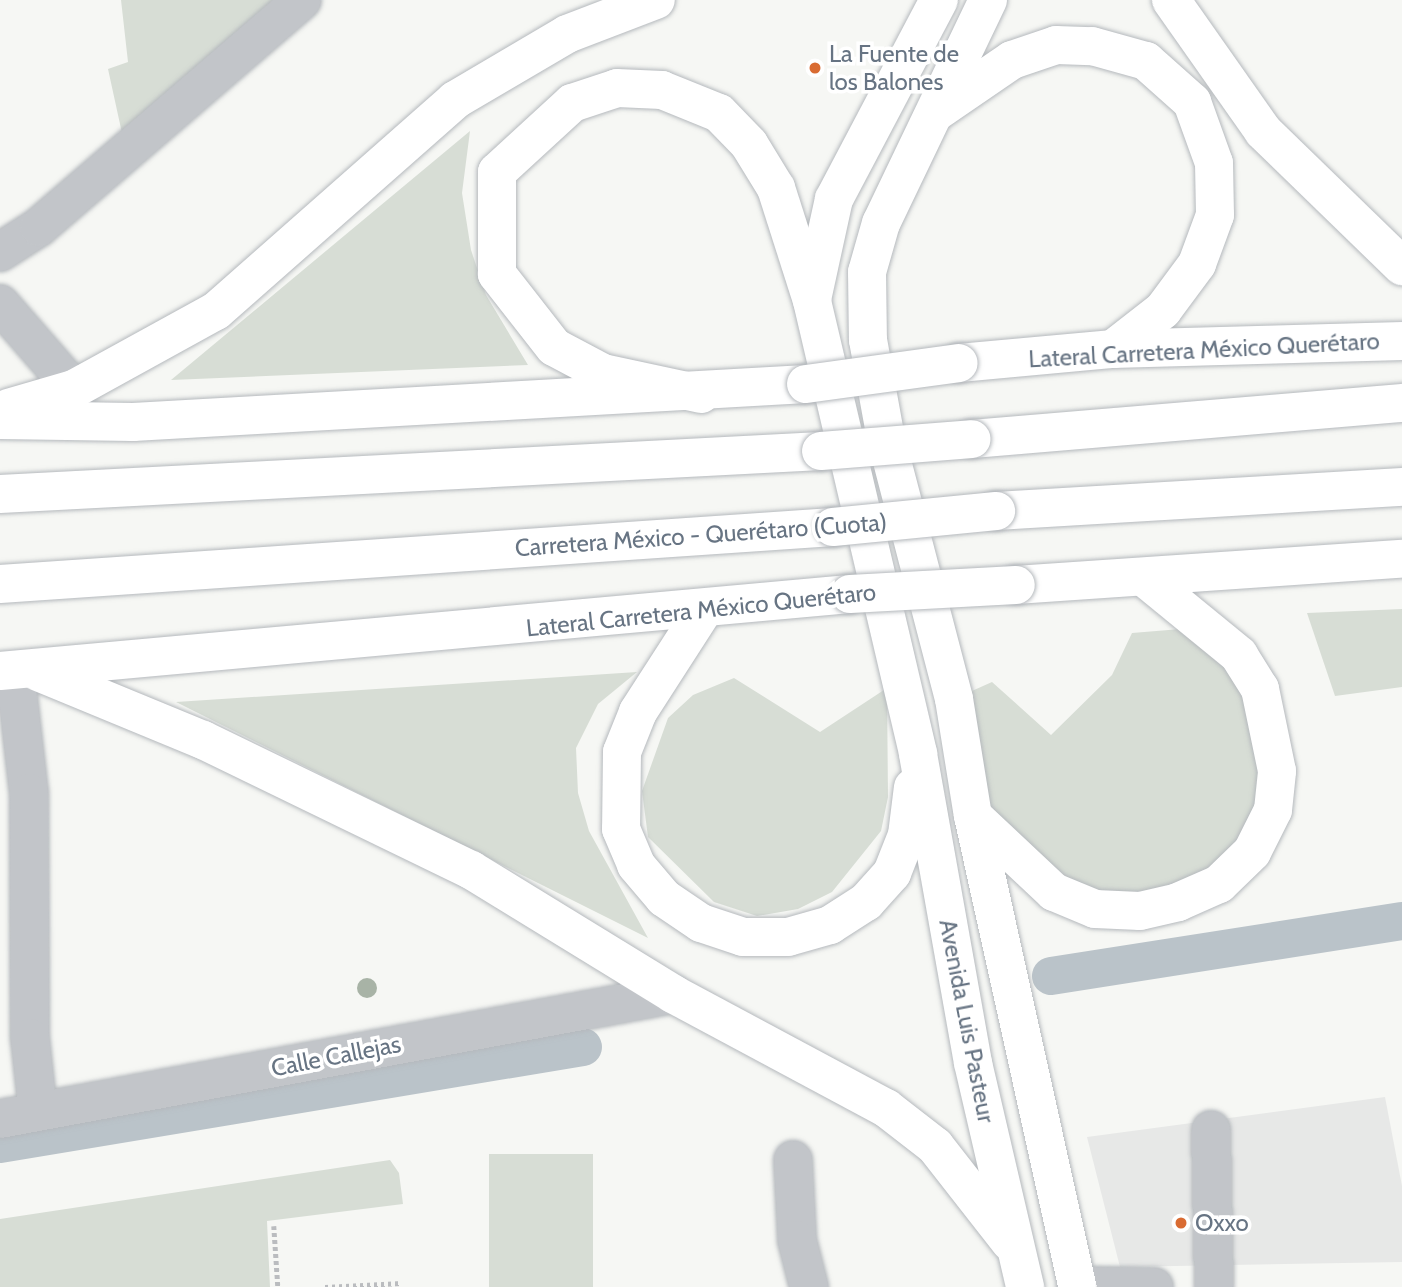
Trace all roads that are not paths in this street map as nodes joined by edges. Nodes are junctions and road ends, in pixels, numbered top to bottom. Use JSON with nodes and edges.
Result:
{"nodes":[{"id":1,"x":302,"y":0,"type":"edge"},
{"id":2,"x":656,"y":0,"type":"edge"},
{"id":3,"x":939,"y":0,"type":"edge"},
{"id":4,"x":989,"y":0,"type":"edge"},
{"id":5,"x":1171,"y":0,"type":"edge"},
{"id":6,"x":926,"y":120,"type":"junction"},
{"id":7,"x":0,"y":252,"type":"edge"},
{"id":8,"x":1402,"y":265,"type":"edge"},
{"id":9,"x":812,"y":301,"type":"junction"},
{"id":10,"x":0,"y":303,"type":"edge"},
{"id":11,"x":1402,"y":341,"type":"edge"},
{"id":12,"x":1113,"y":349,"type":"junction"},
{"id":13,"x":74,"y":389,"type":"junction"},
{"id":14,"x":701,"y":394,"type":"junction"},
{"id":15,"x":1402,"y":403,"type":"edge"},
{"id":16,"x":0,"y":411,"type":"edge"},
{"id":17,"x":0,"y":420,"type":"edge"},
{"id":18,"x":1402,"y":487,"type":"edge"},
{"id":19,"x":0,"y":494,"type":"edge"},
{"id":20,"x":1402,"y":559,"type":"edge"},
{"id":21,"x":1145,"y":578,"type":"junction"},
{"id":22,"x":0,"y":584,"type":"edge"},
{"id":23,"x":703,"y":611,"type":"junction"},
{"id":24,"x":18,"y":671,"type":"edge"},
{"id":25,"x":918,"y":754,"type":"junction"},
{"id":26,"x":973,"y":816,"type":"junction"},
{"id":27,"x":673,"y":994,"type":"junction"},
{"id":28,"x":38,"y":1112,"type":"junction"},
{"id":29,"x":0,"y":1119,"type":"edge"},
{"id":30,"x":1211,"y":1130,"type":"dead end"},
{"id":31,"x":793,"y":1160,"type":"dead end"},
{"id":32,"x":1015,"y":1247,"type":"junction"},
{"id":33,"x":809,"y":1287,"type":"edge"},
{"id":34,"x":1025,"y":1287,"type":"edge"},
{"id":35,"x":1077,"y":1287,"type":"edge"},
{"id":36,"x":1154,"y":1287,"type":"edge"},
{"id":37,"x":1214,"y":1287,"type":"edge"}],
"edges":[{"from":1,"to":7,"type":"street"},
{"from":2,"to":13,"type":"main road"},
{"from":3,"to":9,"type":"main road"},
{"from":4,"to":6,"type":"main road","name":"Avenida Luis Pasteur"},
{"from":5,"to":8,"type":"main road"},
{"from":6,"to":12,"type":"main road"},
{"from":6,"to":26,"type":"main road","name":"Avenida Luis Pasteur"},
{"from":9,"to":14,"type":"main road","name":"Avenida Luis Pasteur"},
{"from":9,"to":25,"type":"main road","name":"Avenida Luis Pasteur"},
{"from":10,"to":13,"type":"street"},
{"from":11,"to":12,"type":"main road","name":"Lateral Carretera México Querétaro"},
{"from":12,"to":14,"type":"main road","name":"Lateral Carretera México Querétaro","bridge":true},
{"from":13,"to":16,"type":"main road"},
{"from":14,"to":17,"type":"main road","name":"Lateral Carretera México Querétaro"},
{"from":15,"to":19,"type":"main road","bridge":true},
{"from":18,"to":22,"type":"main road","name":"Carretera México - Querétaro (Cuota)","bridge":true},
{"from":20,"to":21,"type":"main road","name":"Lateral Carretera México Querétaro"},
{"from":21,"to":23,"type":"main road","name":"Lateral Carretera México Querétaro","bridge":true},
{"from":21,"to":26,"type":"main road"},
{"from":23,"to":24,"type":"main road","name":"Lateral Carretera México Querétaro"},
{"from":23,"to":25,"type":"main road"},
{"from":24,"to":27,"type":"main road"},
{"from":24,"to":28,"type":"street"},
{"from":25,"to":32,"type":"main road","name":"Avenida Luis Pasteur"},
{"from":26,"to":35,"type":"main road","name":"Avenida Luis Pasteur"},
{"from":27,"to":28,"type":"street","name":"Calle Callejas"},
{"from":27,"to":32,"type":"main road"},
{"from":28,"to":29,"type":"street","name":"Calle Callejas"},
{"from":30,"to":37,"type":"street"},
{"from":31,"to":33,"type":"street"},
{"from":32,"to":34,"type":"main road","name":"Avenida Luis Pasteur"},
{"from":35,"to":36,"type":"street"}]}
